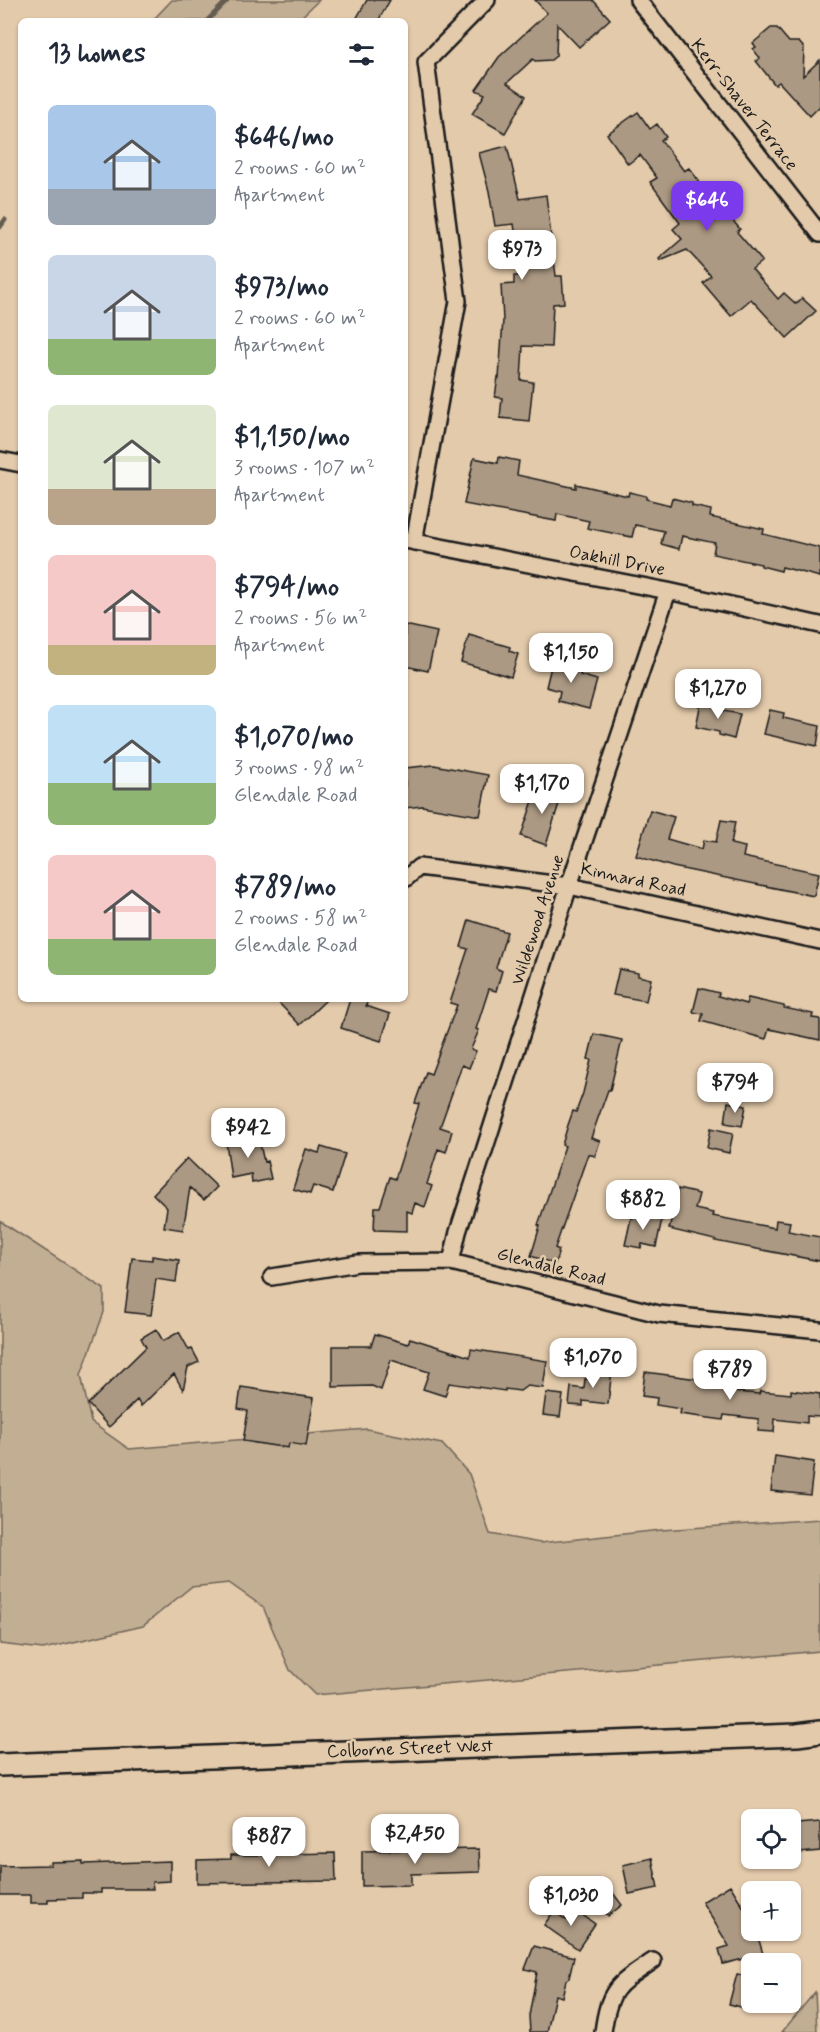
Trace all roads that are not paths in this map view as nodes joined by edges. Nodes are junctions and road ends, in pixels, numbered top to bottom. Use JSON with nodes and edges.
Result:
{"nodes":[{"id":1,"x":487,"y":0,"type":"edge"},
{"id":2,"x":638,"y":0,"type":"edge"},
{"id":3,"x":820,"y":234,"type":"edge"},
{"id":4,"x":0,"y":460,"type":"edge"},
{"id":5,"x":18,"y":463,"type":"edge"},
{"id":6,"x":410,"y":541,"type":"edge"},
{"id":7,"x":668,"y":591,"type":"junction"},
{"id":8,"x":820,"y":625,"type":"edge"},
{"id":9,"x":408,"y":876,"type":"edge"},
{"id":10,"x":568,"y":886,"type":"junction"},
{"id":11,"x":820,"y":941,"type":"edge"},
{"id":12,"x":451,"y":1262,"type":"junction"},
{"id":13,"x":272,"y":1277,"type":"dead end"},
{"id":14,"x":820,"y":1330,"type":"edge"},
{"id":15,"x":820,"y":1732,"type":"edge"},
{"id":16,"x":0,"y":1765,"type":"edge"},
{"id":17,"x":652,"y":1961,"type":"dead end"},
{"id":18,"x":603,"y":2032,"type":"edge"}],
"edges":[{"from":1,"to":6,"type":"street"},
{"from":2,"to":3,"type":"street","name":"Kerr-Shaver Terrace"},
{"from":4,"to":5,"type":"street"},
{"from":6,"to":7,"type":"street","name":"Oakhill Drive"},
{"from":7,"to":8,"type":"street","name":"Oakhill Drive"},
{"from":7,"to":10,"type":"street","name":"Wildewood Avenue"},
{"from":9,"to":10,"type":"street","name":"Kinnard Road"},
{"from":10,"to":11,"type":"street","name":"Kinnard Road"},
{"from":10,"to":12,"type":"street","name":"Wildewood Avenue"},
{"from":12,"to":13,"type":"street","name":"Glendale Road"},
{"from":12,"to":14,"type":"street","name":"Glendale Road"},
{"from":15,"to":16,"type":"main road","name":"Colborne Street West"},
{"from":17,"to":18,"type":"street"}]}
